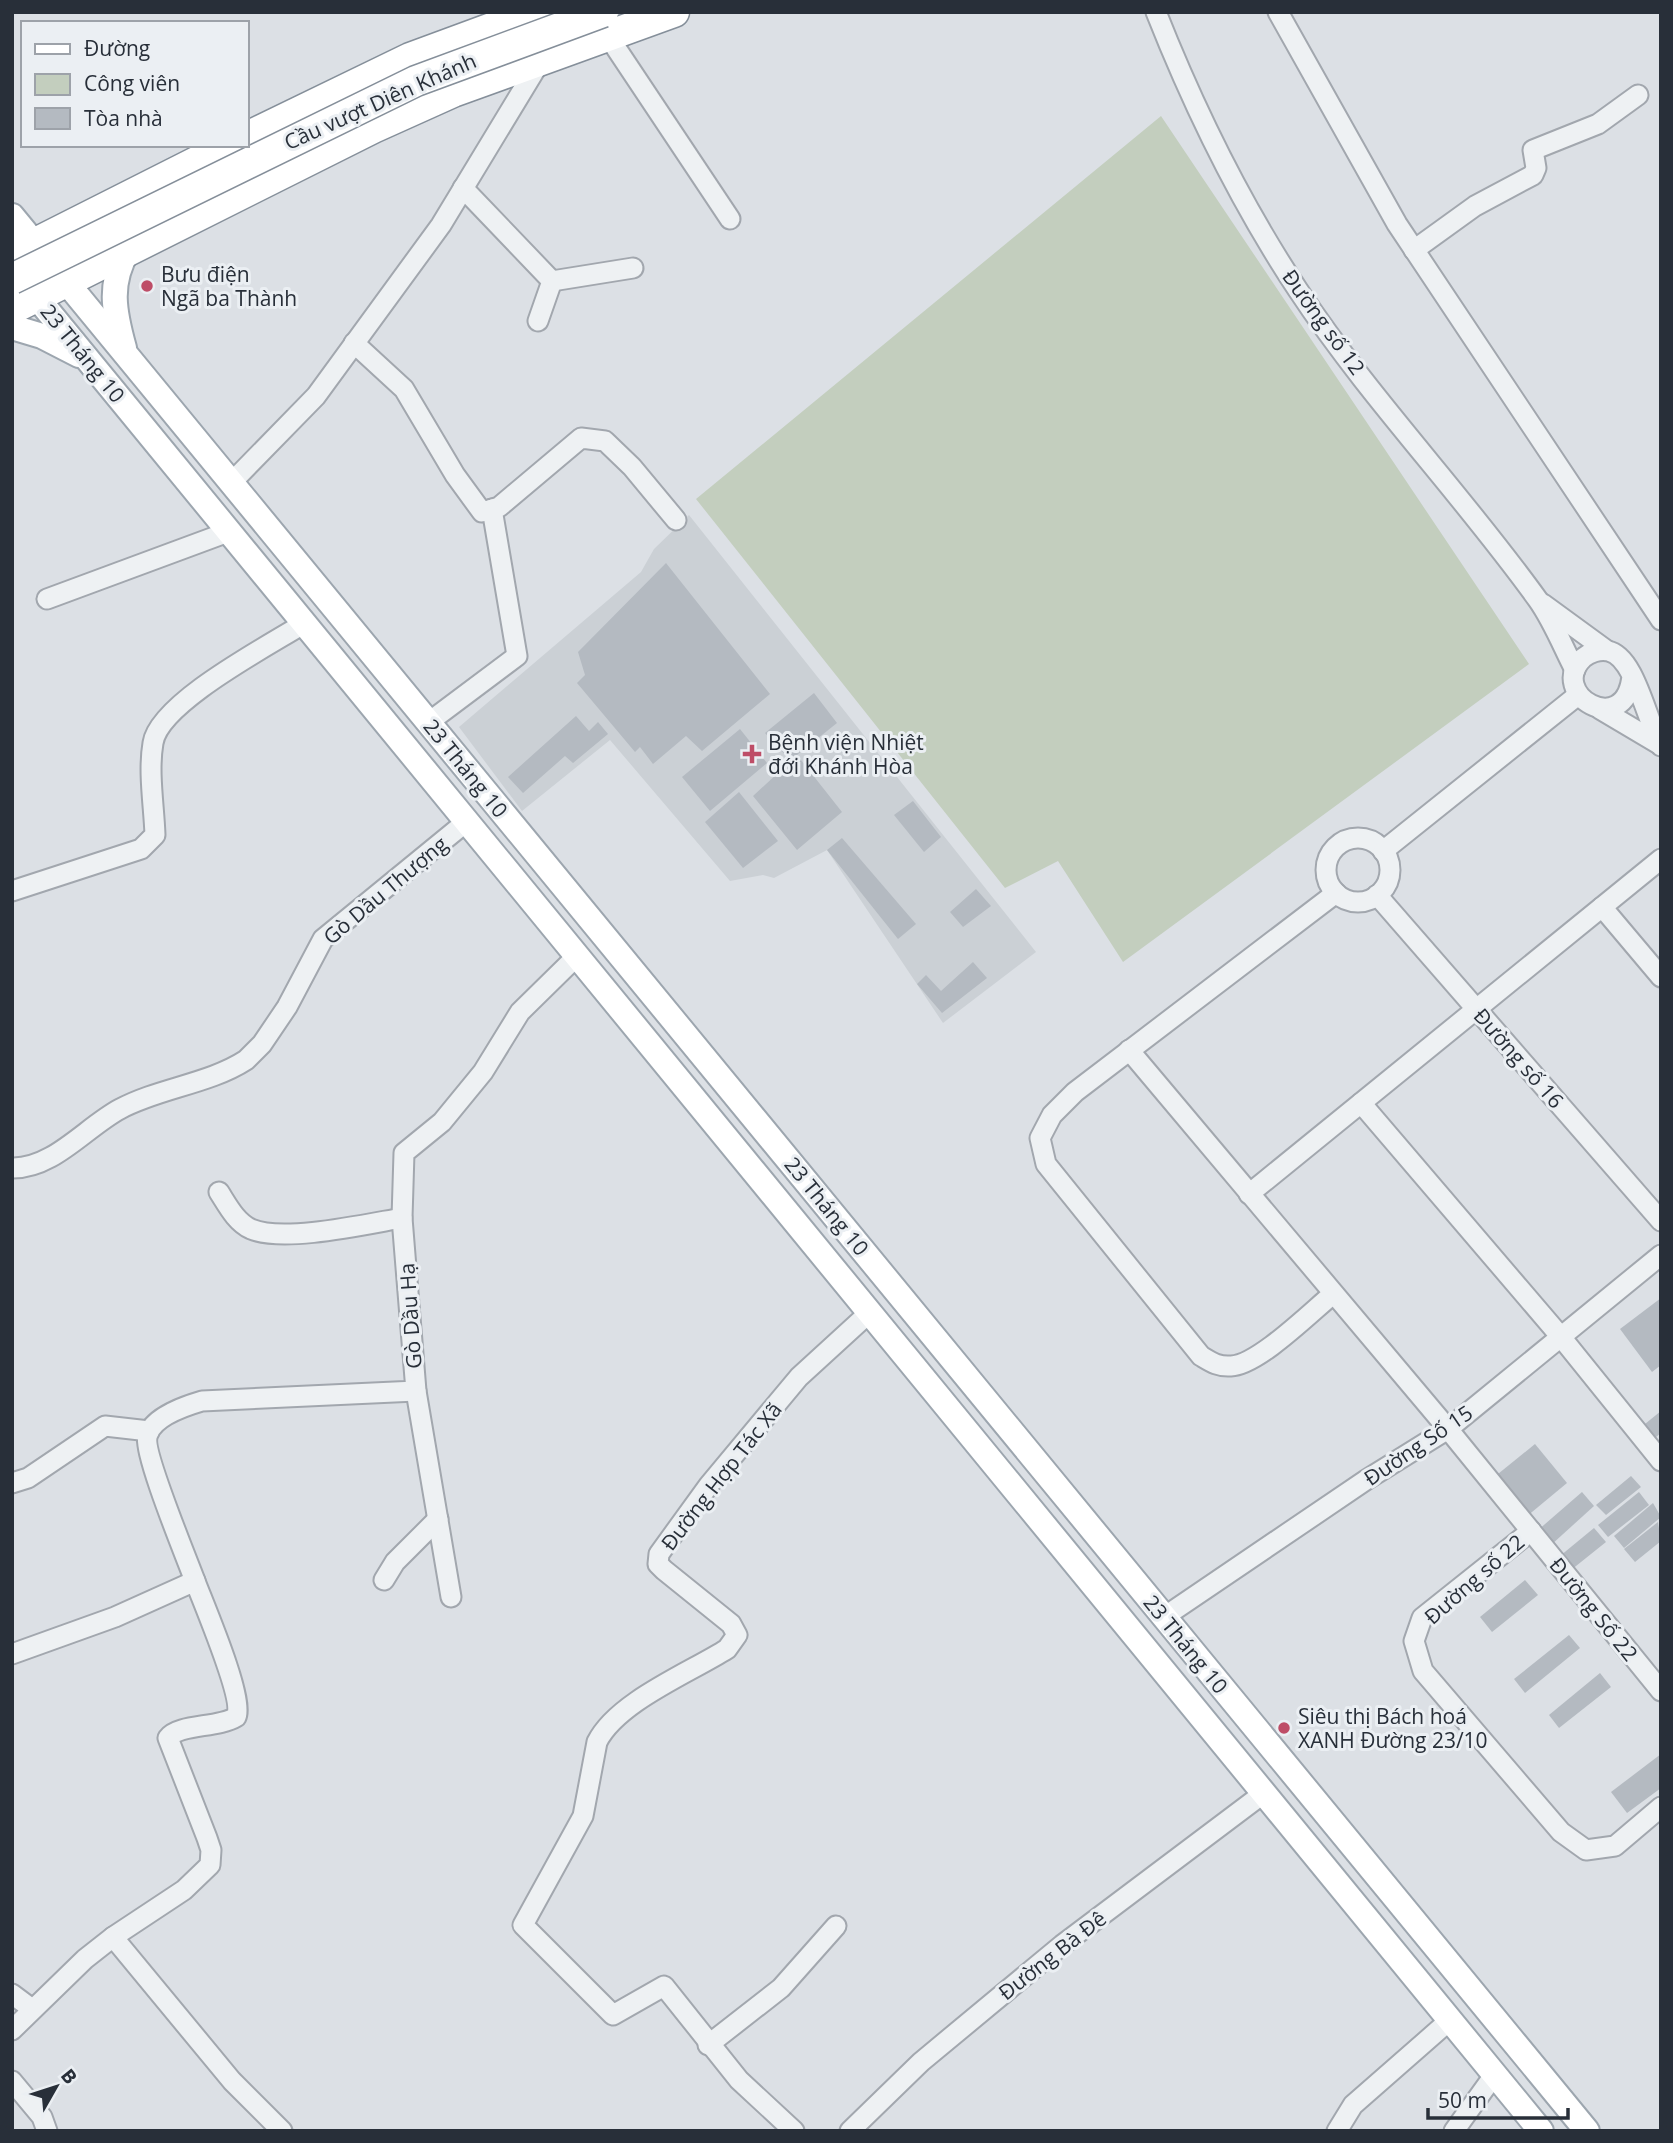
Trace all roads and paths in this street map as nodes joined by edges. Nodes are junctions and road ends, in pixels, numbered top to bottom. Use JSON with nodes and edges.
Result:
{"nodes":[{"id":1,"x":535,"y":12,"type":"edge"},
{"id":2,"x":674,"y":12,"type":"edge"},
{"id":3,"x":1156,"y":12,"type":"edge"},
{"id":4,"x":1278,"y":12,"type":"edge"},
{"id":5,"x":606,"y":24,"type":"edge"},
{"id":6,"x":541,"y":59,"type":"junction"},
{"id":7,"x":1638,"y":95,"type":"dead end"},
{"id":8,"x":248,"y":137,"type":"edge"},
{"id":9,"x":226,"y":147,"type":"edge"},
{"id":10,"x":463,"y":188,"type":"junction"},
{"id":11,"x":12,"y":216,"type":"edge"},
{"id":12,"x":730,"y":219,"type":"dead end"},
{"id":13,"x":24,"y":249,"type":"edge"},
{"id":14,"x":128,"y":250,"type":"junction"},
{"id":15,"x":1414,"y":250,"type":"junction"},
{"id":16,"x":12,"y":267,"type":"edge"},
{"id":17,"x":634,"y":268,"type":"dead end"},
{"id":18,"x":12,"y":279,"type":"edge"},
{"id":19,"x":552,"y":281,"type":"junction"},
{"id":20,"x":65,"y":282,"type":"junction"},
{"id":21,"x":24,"y":303,"type":"edge"},
{"id":22,"x":538,"y":321,"type":"dead end"},
{"id":23,"x":12,"y":327,"type":"edge"},
{"id":24,"x":354,"y":343,"type":"junction"},
{"id":25,"x":126,"y":355,"type":"junction"},
{"id":26,"x":90,"y":362,"type":"junction"},
{"id":27,"x":232,"y":482,"type":"junction"},
{"id":28,"x":492,"y":509,"type":"junction"},
{"id":29,"x":676,"y":520,"type":"dead end"},
{"id":30,"x":228,"y":532,"type":"junction"},
{"id":31,"x":1654,"y":597,"type":"edge"},
{"id":32,"x":47,"y":598,"type":"dead end"},
{"id":33,"x":1540,"y":602,"type":"junction"},
{"id":34,"x":1661,"y":620,"type":"edge"},
{"id":35,"x":303,"y":624,"type":"junction"},
{"id":36,"x":1606,"y":650,"type":"junction"},
{"id":37,"x":1575,"y":670,"type":"junction"},
{"id":38,"x":1632,"y":676,"type":"junction"},
{"id":39,"x":1578,"y":695,"type":"junction"},
{"id":40,"x":1600,"y":709,"type":"junction"},
{"id":41,"x":429,"y":723,"type":"junction"},
{"id":42,"x":1660,"y":745,"type":"edge"},
{"id":43,"x":466,"y":822,"type":"junction"},
{"id":44,"x":1383,"y":851,"type":"junction"},
{"id":45,"x":1661,"y":859,"type":"edge"},
{"id":46,"x":12,"y":891,"type":"edge"},
{"id":47,"x":1336,"y":893,"type":"junction"},
{"id":48,"x":1377,"y":895,"type":"junction"},
{"id":49,"x":1602,"y":907,"type":"junction"},
{"id":50,"x":576,"y":957,"type":"junction"},
{"id":51,"x":1661,"y":977,"type":"edge"},
{"id":52,"x":1129,"y":1050,"type":"junction"},
{"id":53,"x":1361,"y":1103,"type":"junction"},
{"id":54,"x":12,"y":1168,"type":"edge"},
{"id":55,"x":219,"y":1192,"type":"dead end"},
{"id":56,"x":1249,"y":1194,"type":"junction"},
{"id":57,"x":402,"y":1218,"type":"junction"},
{"id":58,"x":1661,"y":1221,"type":"edge"},
{"id":59,"x":1661,"y":1255,"type":"edge"},
{"id":60,"x":1333,"y":1294,"type":"junction"},
{"id":61,"x":869,"y":1313,"type":"junction"},
{"id":62,"x":1561,"y":1336,"type":"junction"},
{"id":63,"x":416,"y":1391,"type":"junction"},
{"id":64,"x":1448,"y":1429,"type":"junction"},
{"id":65,"x":149,"y":1432,"type":"junction"},
{"id":66,"x":1661,"y":1461,"type":"edge"},
{"id":67,"x":12,"y":1483,"type":"edge"},
{"id":68,"x":438,"y":1519,"type":"junction"},
{"id":69,"x":1531,"y":1531,"type":"junction"},
{"id":70,"x":384,"y":1580,"type":"dead end"},
{"id":71,"x":195,"y":1581,"type":"junction"},
{"id":72,"x":451,"y":1597,"type":"dead end"},
{"id":73,"x":1164,"y":1617,"type":"junction"},
{"id":74,"x":12,"y":1654,"type":"edge"},
{"id":75,"x":1661,"y":1691,"type":"edge"},
{"id":76,"x":1290,"y":1771,"type":"junction"},
{"id":77,"x":1264,"y":1793,"type":"junction"},
{"id":78,"x":1661,"y":1807,"type":"edge"},
{"id":79,"x":836,"y":1926,"type":"dead end"},
{"id":80,"x":113,"y":1937,"type":"junction"},
{"id":81,"x":12,"y":1994,"type":"edge"},
{"id":82,"x":32,"y":2009,"type":"junction"},
{"id":83,"x":1450,"y":2020,"type":"junction"},
{"id":84,"x":12,"y":2030,"type":"edge"},
{"id":85,"x":708,"y":2045,"type":"junction"},
{"id":86,"x":1494,"y":2074,"type":"junction"},
{"id":87,"x":12,"y":2081,"type":"edge"},
{"id":88,"x":47,"y":2131,"type":"edge"},
{"id":89,"x":282,"y":2131,"type":"edge"},
{"id":90,"x":794,"y":2131,"type":"edge"},
{"id":91,"x":850,"y":2131,"type":"edge"},
{"id":92,"x":1337,"y":2131,"type":"edge"},
{"id":93,"x":1454,"y":2131,"type":"edge"},
{"id":94,"x":1541,"y":2131,"type":"edge"},
{"id":95,"x":1587,"y":2131,"type":"edge"}],
"edges":[{"from":1,"to":8,"type":"highway"},
{"from":2,"to":5,"type":"highway"},
{"from":3,"to":33,"type":"street","name":"Đường số 12"},
{"from":4,"to":15,"type":"street"},
{"from":5,"to":6,"type":"highway"},
{"from":5,"to":12,"type":"street"},
{"from":5,"to":18,"type":"highway","name":"Cầu vượt Diên Khánh","bridge":true},
{"from":6,"to":10,"type":"street"},
{"from":6,"to":14,"type":"highway"},
{"from":7,"to":15,"type":"street"},
{"from":9,"to":13,"type":"highway"},
{"from":10,"to":19,"type":"street"},
{"from":10,"to":24,"type":"street"},
{"from":11,"to":13,"type":"main road","name":"23 Tháng 10"},
{"from":13,"to":20,"type":"main road","name":"23 Tháng 10"},
{"from":14,"to":20,"type":"highway"},
{"from":14,"to":25,"type":"main road"},
{"from":15,"to":31,"type":"street"},
{"from":16,"to":21,"type":"main road","name":"23 Tháng 10"},
{"from":17,"to":19,"type":"street"},
{"from":19,"to":22,"type":"street"},
{"from":20,"to":21,"type":"highway"},
{"from":20,"to":25,"type":"main road","name":"23 Tháng 10"},
{"from":21,"to":26,"type":"main road","name":"23 Tháng 10"},
{"from":23,"to":26,"type":"main road"},
{"from":24,"to":27,"type":"street"},
{"from":24,"to":28,"type":"street"},
{"from":25,"to":27,"type":"main road","name":"23 Tháng 10"},
{"from":26,"to":30,"type":"main road","name":"23 Tháng 10"},
{"from":27,"to":41,"type":"main road","name":"23 Tháng 10"},
{"from":28,"to":29,"type":"street"},
{"from":28,"to":41,"type":"street"},
{"from":30,"to":32,"type":"street"},
{"from":30,"to":35,"type":"main road","name":"23 Tháng 10"},
{"from":31,"to":34,"type":"street"},
{"from":33,"to":36,"type":"street","name":"Đường số 12"},
{"from":33,"to":37,"type":"street","name":"Đường số 12"},
{"from":35,"to":43,"type":"main road","name":"23 Tháng 10"},
{"from":35,"to":46,"type":"street"},
{"from":36,"to":37,"type":"street"},
{"from":36,"to":38,"type":"street"},
{"from":37,"to":39,"type":"street"},
{"from":38,"to":40,"type":"street"},
{"from":38,"to":42,"type":"street"},
{"from":39,"to":40,"type":"street"},
{"from":39,"to":44,"type":"street"},
{"from":40,"to":42,"type":"street"},
{"from":41,"to":73,"type":"main road","name":"23 Tháng 10"},
{"from":43,"to":50,"type":"main road","name":"23 Tháng 10"},
{"from":43,"to":54,"type":"street","name":"Gò Dầu Thượng"},
{"from":44,"to":47,"type":"street"},
{"from":44,"to":48,"type":"street"},
{"from":45,"to":49,"type":"street"},
{"from":47,"to":48,"type":"street"},
{"from":47,"to":52,"type":"street"},
{"from":48,"to":58,"type":"street","name":"Đường số 16"},
{"from":49,"to":51,"type":"street"},
{"from":49,"to":53,"type":"street"},
{"from":50,"to":57,"type":"street","name":"Gò Dầu Hạ"},
{"from":50,"to":61,"type":"main road","name":"23 Tháng 10"},
{"from":52,"to":56,"type":"street"},
{"from":52,"to":60,"type":"street"},
{"from":53,"to":56,"type":"street"},
{"from":53,"to":62,"type":"street"},
{"from":55,"to":57,"type":"street"},
{"from":56,"to":60,"type":"street"},
{"from":57,"to":63,"type":"street","name":"Gò Dầu Hạ"},
{"from":59,"to":62,"type":"street","name":"Đường Số 15"},
{"from":60,"to":64,"type":"street"},
{"from":61,"to":77,"type":"main road","name":"23 Tháng 10"},
{"from":61,"to":85,"type":"street","name":"Đường Hợp Tác Xã"},
{"from":62,"to":64,"type":"street","name":"Đường Số 15"},
{"from":62,"to":66,"type":"street"},
{"from":63,"to":65,"type":"street","name":"Gò Dầu Hạ"},
{"from":63,"to":68,"type":"street"},
{"from":64,"to":69,"type":"street","name":"Đường Số 22"},
{"from":64,"to":73,"type":"street","name":"Đường Số 15"},
{"from":65,"to":67,"type":"street"},
{"from":65,"to":71,"type":"street"},
{"from":68,"to":70,"type":"street"},
{"from":68,"to":72,"type":"street"},
{"from":69,"to":75,"type":"street","name":"Đường Số 22"},
{"from":69,"to":78,"type":"street","name":"Đường số 22"},
{"from":71,"to":74,"type":"street"},
{"from":71,"to":80,"type":"street"},
{"from":73,"to":76,"type":"main road","name":"23 Tháng 10"},
{"from":76,"to":77,"type":"main road"},
{"from":76,"to":95,"type":"main road","name":"23 Tháng 10"},
{"from":77,"to":83,"type":"main road","name":"23 Tháng 10"},
{"from":77,"to":91,"type":"street","name":"Đường Bà Đê"},
{"from":79,"to":85,"type":"street"},
{"from":80,"to":82,"type":"street"},
{"from":80,"to":89,"type":"street"},
{"from":81,"to":82,"type":"street"},
{"from":82,"to":84,"type":"street"},
{"from":83,"to":86,"type":"main road","name":"23 Tháng 10"},
{"from":83,"to":92,"type":"street"},
{"from":85,"to":90,"type":"street","name":"Đường Hợp Tác Xã"},
{"from":86,"to":93,"type":"street"},
{"from":86,"to":94,"type":"main road","name":"23 Tháng 10"},
{"from":87,"to":88,"type":"street"}]}
